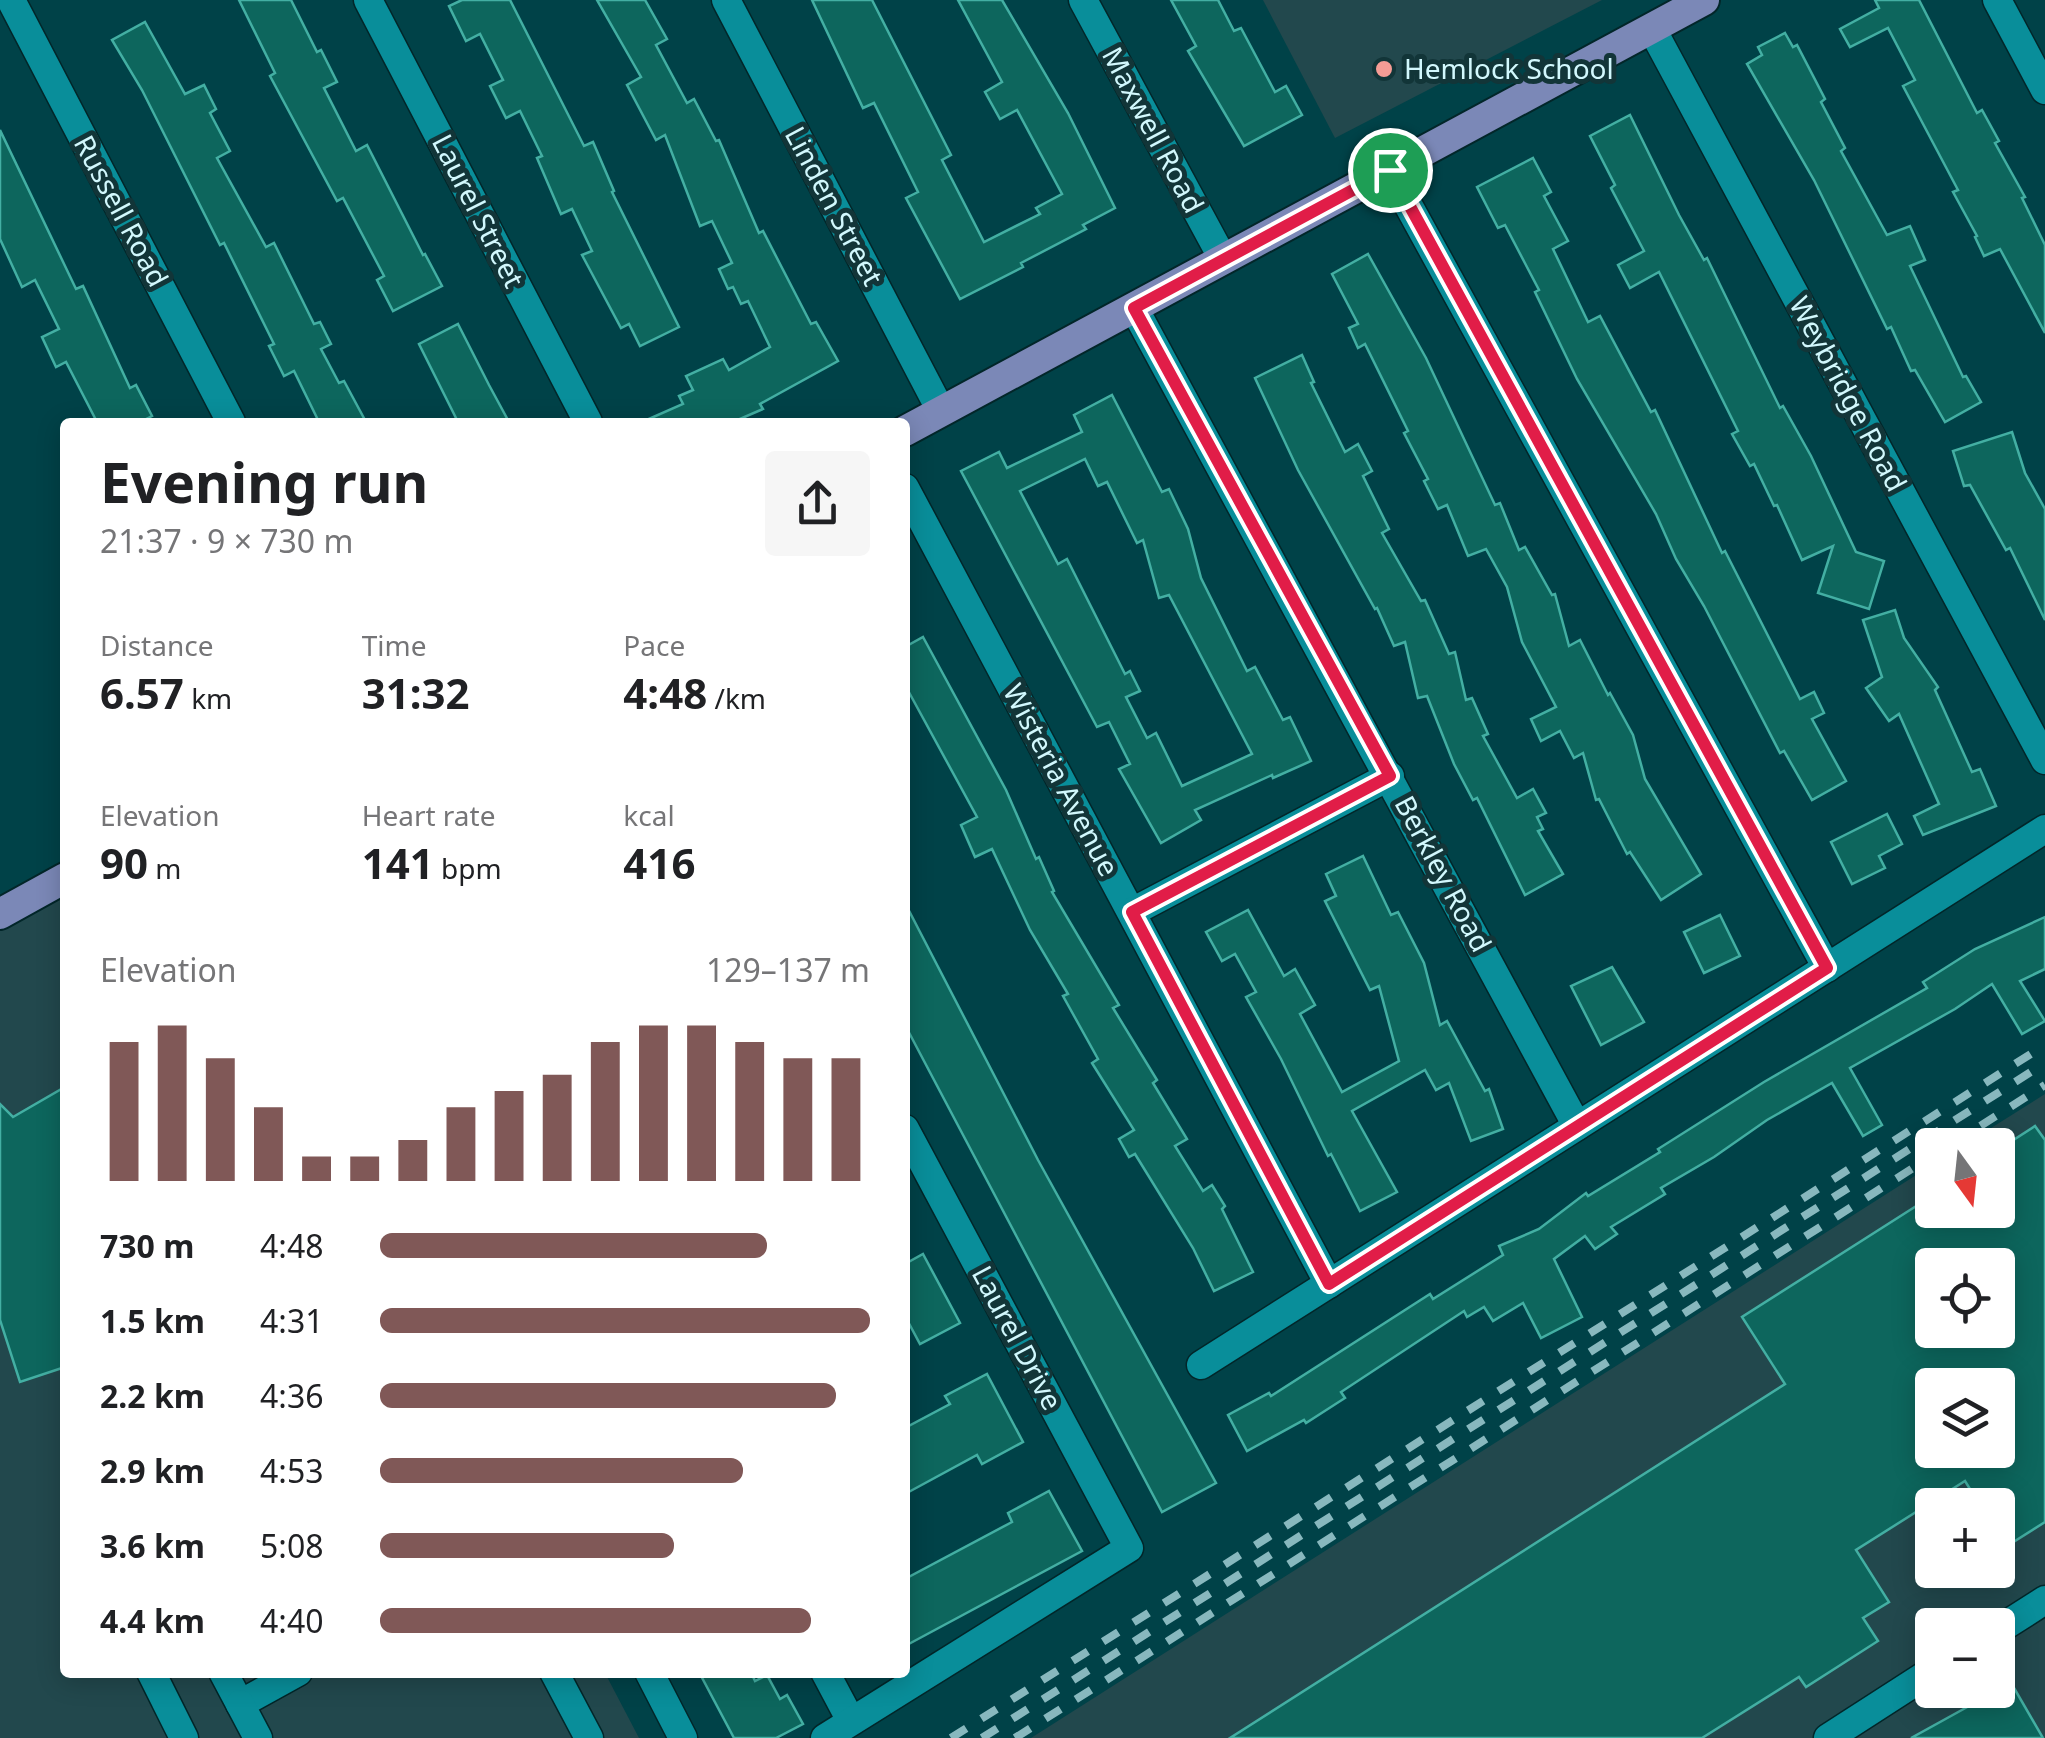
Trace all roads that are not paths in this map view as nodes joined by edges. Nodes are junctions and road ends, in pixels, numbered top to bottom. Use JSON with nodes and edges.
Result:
{"nodes":[{"id":1,"x":11,"y":0,"type":"edge"},
{"id":2,"x":368,"y":0,"type":"edge"},
{"id":3,"x":726,"y":0,"type":"edge"},
{"id":4,"x":1083,"y":0,"type":"edge"},
{"id":5,"x":1704,"y":0,"type":"edge"},
{"id":6,"x":1996,"y":0,"type":"edge"},
{"id":7,"x":1652,"y":29,"type":"junction"},
{"id":8,"x":2045,"y":90,"type":"edge"},
{"id":9,"x":1390,"y":170,"type":"junction"},
{"id":10,"x":1223,"y":259,"type":"junction"},
{"id":11,"x":1134,"y":308,"type":"junction"},
{"id":12,"x":941,"y":412,"type":"junction"},
{"id":13,"x":229,"y":418,"type":"edge"},
{"id":14,"x":586,"y":418,"type":"edge"},
{"id":15,"x":910,"y":428,"type":"edge"},
{"id":16,"x":910,"y":497,"type":"edge"},
{"id":17,"x":2045,"y":760,"type":"edge"},
{"id":18,"x":1390,"y":776,"type":"junction"},
{"id":19,"x":2045,"y":829,"type":"edge"},
{"id":20,"x":60,"y":881,"type":"edge"},
{"id":21,"x":1132,"y":912,"type":"junction"},
{"id":22,"x":0,"y":914,"type":"edge"},
{"id":23,"x":1827,"y":968,"type":"junction"},
{"id":24,"x":1577,"y":1126,"type":"junction"},
{"id":25,"x":910,"y":1138,"type":"edge"},
{"id":26,"x":1329,"y":1284,"type":"junction"},
{"id":27,"x":1201,"y":1365,"type":"dead end"},
{"id":28,"x":2037,"y":1605,"type":"edge"},
{"id":29,"x":2015,"y":1619,"type":"edge"},
{"id":30,"x":2045,"y":1634,"type":"edge"},
{"id":31,"x":154,"y":1678,"type":"edge"},
{"id":32,"x":226,"y":1678,"type":"edge"},
{"id":33,"x":287,"y":1678,"type":"edge"},
{"id":34,"x":557,"y":1678,"type":"edge"},
{"id":35,"x":652,"y":1678,"type":"edge"},
{"id":36,"x":828,"y":1678,"type":"edge"},
{"id":37,"x":1915,"y":1683,"type":"edge"},
{"id":38,"x":240,"y":1704,"type":"junction"},
{"id":39,"x":851,"y":1721,"type":"junction"},
{"id":40,"x":184,"y":1738,"type":"edge"},
{"id":41,"x":258,"y":1738,"type":"edge"},
{"id":42,"x":589,"y":1738,"type":"edge"},
{"id":43,"x":683,"y":1738,"type":"edge"},
{"id":44,"x":825,"y":1738,"type":"edge"},
{"id":45,"x":1828,"y":1738,"type":"edge"}],
"edges":[{"from":1,"to":13,"type":"street","name":"Russell Road"},
{"from":2,"to":14,"type":"street","name":"Laurel Street"},
{"from":3,"to":12,"type":"street","name":"Linden Street"},
{"from":4,"to":10,"type":"street","name":"Maxwell Road"},
{"from":5,"to":7,"type":"main road"},
{"from":6,"to":8,"type":"street"},
{"from":7,"to":9,"type":"main road"},
{"from":7,"to":17,"type":"street","name":"Weybridge Road"},
{"from":9,"to":10,"type":"main road"},
{"from":9,"to":23,"type":"street"},
{"from":10,"to":11,"type":"main road"},
{"from":11,"to":12,"type":"main road"},
{"from":11,"to":18,"type":"street","name":"Berkley Road"},
{"from":12,"to":15,"type":"main road"},
{"from":16,"to":21,"type":"street","name":"Wisteria Avenue"},
{"from":18,"to":21,"type":"street"},
{"from":18,"to":24,"type":"street","name":"Berkley Road"},
{"from":19,"to":23,"type":"street"},
{"from":20,"to":22,"type":"main road"},
{"from":21,"to":26,"type":"street","name":"Wisteria Avenue"},
{"from":23,"to":24,"type":"street"},
{"from":24,"to":26,"type":"street"},
{"from":25,"to":39,"type":"street","name":"Laurel Drive"},
{"from":26,"to":27,"type":"street"},
{"from":28,"to":29,"type":"street"},
{"from":28,"to":30,"type":"street"},
{"from":31,"to":40,"type":"street"},
{"from":32,"to":38,"type":"street"},
{"from":33,"to":38,"type":"street"},
{"from":34,"to":42,"type":"street"},
{"from":35,"to":43,"type":"street"},
{"from":36,"to":39,"type":"street"},
{"from":37,"to":45,"type":"street"},
{"from":38,"to":41,"type":"street"},
{"from":39,"to":44,"type":"street"}]}
